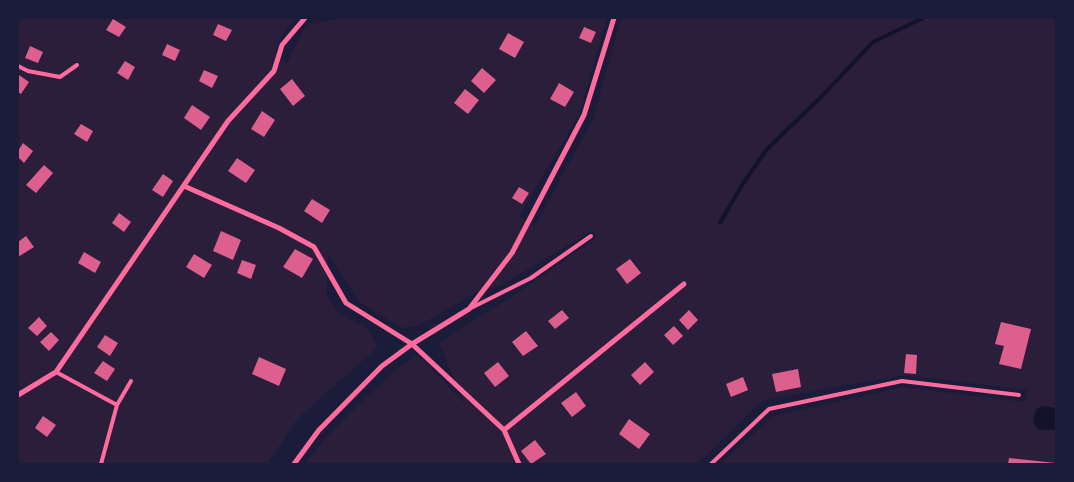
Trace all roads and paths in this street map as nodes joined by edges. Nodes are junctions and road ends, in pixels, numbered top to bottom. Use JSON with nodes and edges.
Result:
{"nodes":[{"id":1,"x":304,"y":18,"type":"edge"},
{"id":2,"x":614,"y":18,"type":"edge"},
{"id":3,"x":18,"y":66,"type":"edge"},
{"id":4,"x":77,"y":66,"type":"dead end"},
{"id":5,"x":184,"y":186,"type":"junction"},
{"id":6,"x":591,"y":236,"type":"dead end"},
{"id":7,"x":684,"y":284,"type":"dead end"},
{"id":8,"x":469,"y":308,"type":"junction"},
{"id":9,"x":412,"y":344,"type":"junction"},
{"id":10,"x":56,"y":372,"type":"junction"},
{"id":11,"x":131,"y":381,"type":"dead end"},
{"id":12,"x":18,"y":395,"type":"edge"},
{"id":13,"x":1019,"y":395,"type":"dead end"},
{"id":14,"x":117,"y":405,"type":"junction"},
{"id":15,"x":504,"y":430,"type":"junction"},
{"id":16,"x":101,"y":464,"type":"edge"},
{"id":17,"x":294,"y":464,"type":"edge"},
{"id":18,"x":519,"y":464,"type":"edge"},
{"id":19,"x":711,"y":464,"type":"edge"}],
"edges":[{"from":1,"to":5,"type":"street"},
{"from":2,"to":8,"type":"street"},
{"from":3,"to":4,"type":"lane"},
{"from":5,"to":9,"type":"street"},
{"from":5,"to":10,"type":"street"},
{"from":6,"to":8,"type":"lane"},
{"from":7,"to":15,"type":"street"},
{"from":8,"to":9,"type":"street"},
{"from":9,"to":15,"type":"street"},
{"from":9,"to":17,"type":"street"},
{"from":10,"to":12,"type":"street"},
{"from":10,"to":14,"type":"lane"},
{"from":11,"to":14,"type":"lane"},
{"from":13,"to":19,"type":"lane"},
{"from":14,"to":16,"type":"lane"},
{"from":15,"to":18,"type":"street"}]}
